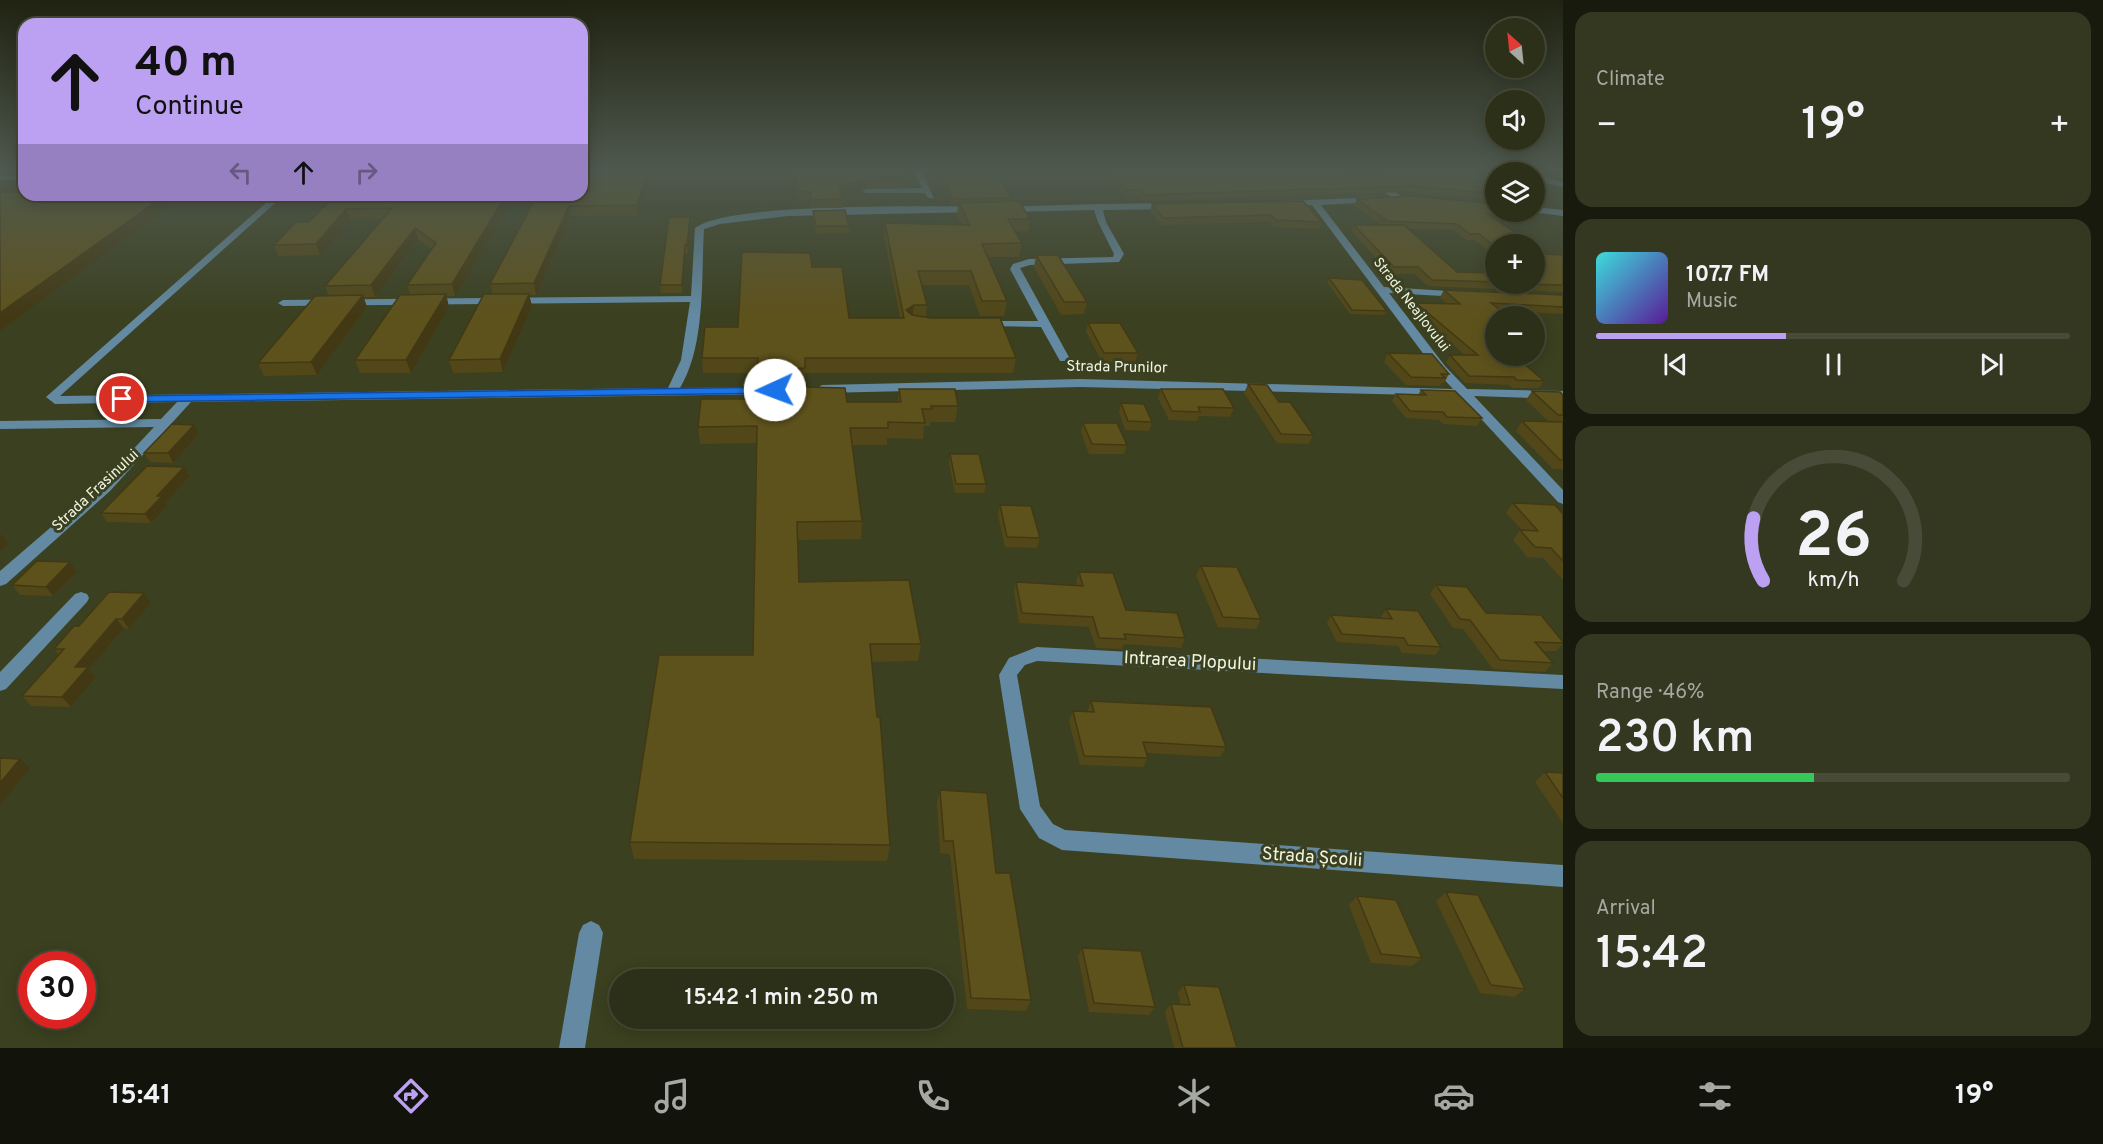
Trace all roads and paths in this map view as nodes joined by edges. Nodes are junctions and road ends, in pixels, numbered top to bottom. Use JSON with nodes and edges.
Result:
{"nodes":[{"id":1,"x":253,"y":219,"type":"edge"},
{"id":2,"x":726,"y":219,"type":"edge"},
{"id":3,"x":1101,"y":219,"type":"edge"},
{"id":4,"x":1327,"y":219,"type":"edge"},
{"id":5,"x":1381,"y":290,"type":"junction"},
{"id":6,"x":1471,"y":294,"type":"edge"},
{"id":7,"x":693,"y":299,"type":"junction"},
{"id":8,"x":283,"y":303,"type":"dead end"},
{"id":9,"x":968,"y":324,"type":"edge"},
{"id":10,"x":1045,"y":324,"type":"junction"},
{"id":11,"x":1064,"y":359,"type":"dead end"},
{"id":12,"x":809,"y":389,"type":"edge"},
{"id":13,"x":786,"y":390,"type":"edge"},
{"id":14,"x":1462,"y":392,"type":"junction"},
{"id":15,"x":671,"y":393,"type":"junction"},
{"id":16,"x":1563,"y":395,"type":"edge"},
{"id":17,"x":188,"y":398,"type":"junction"},
{"id":18,"x":166,"y":423,"type":"junction"},
{"id":19,"x":0,"y":425,"type":"edge"},
{"id":20,"x":1563,"y":499,"type":"edge"},
{"id":21,"x":0,"y":580,"type":"edge"},
{"id":22,"x":81,"y":598,"type":"dead end"},
{"id":23,"x":1563,"y":682,"type":"edge"},
{"id":24,"x":0,"y":684,"type":"edge"},
{"id":25,"x":1062,"y":840,"type":"joint"},
{"id":26,"x":1563,"y":876,"type":"edge"},
{"id":27,"x":591,"y":933,"type":"dead end"},
{"id":28,"x":572,"y":1048,"type":"edge"}],
"edges":[{"from":1,"to":17,"type":"street"},
{"from":2,"to":7,"type":"street"},
{"from":3,"to":10,"type":"street"},
{"from":4,"to":5,"type":"street","name":"Strada Neajlovului"},
{"from":5,"to":6,"type":"street"},
{"from":5,"to":14,"type":"street","name":"Strada Neajlovului"},
{"from":7,"to":8,"type":"street"},
{"from":7,"to":15,"type":"street"},
{"from":9,"to":10,"type":"street"},
{"from":10,"to":11,"type":"street"},
{"from":12,"to":14,"type":"street","name":"Strada Prunilor"},
{"from":13,"to":15,"type":"street"},
{"from":14,"to":16,"type":"street","name":"Strada Prunilor"},
{"from":14,"to":20,"type":"street","name":"Strada Neajlovului"},
{"from":15,"to":17,"type":"street"},
{"from":17,"to":18,"type":"street","name":"Strada Frasinului"},
{"from":18,"to":19,"type":"street"},
{"from":18,"to":21,"type":"street","name":"Strada Frasinului"},
{"from":22,"to":24,"type":"street"},
{"from":23,"to":25,"type":"street","name":"Intrarea Plopului"},
{"from":25,"to":26,"type":"street","name":"Strada Școlii"},
{"from":27,"to":28,"type":"street"}]}
